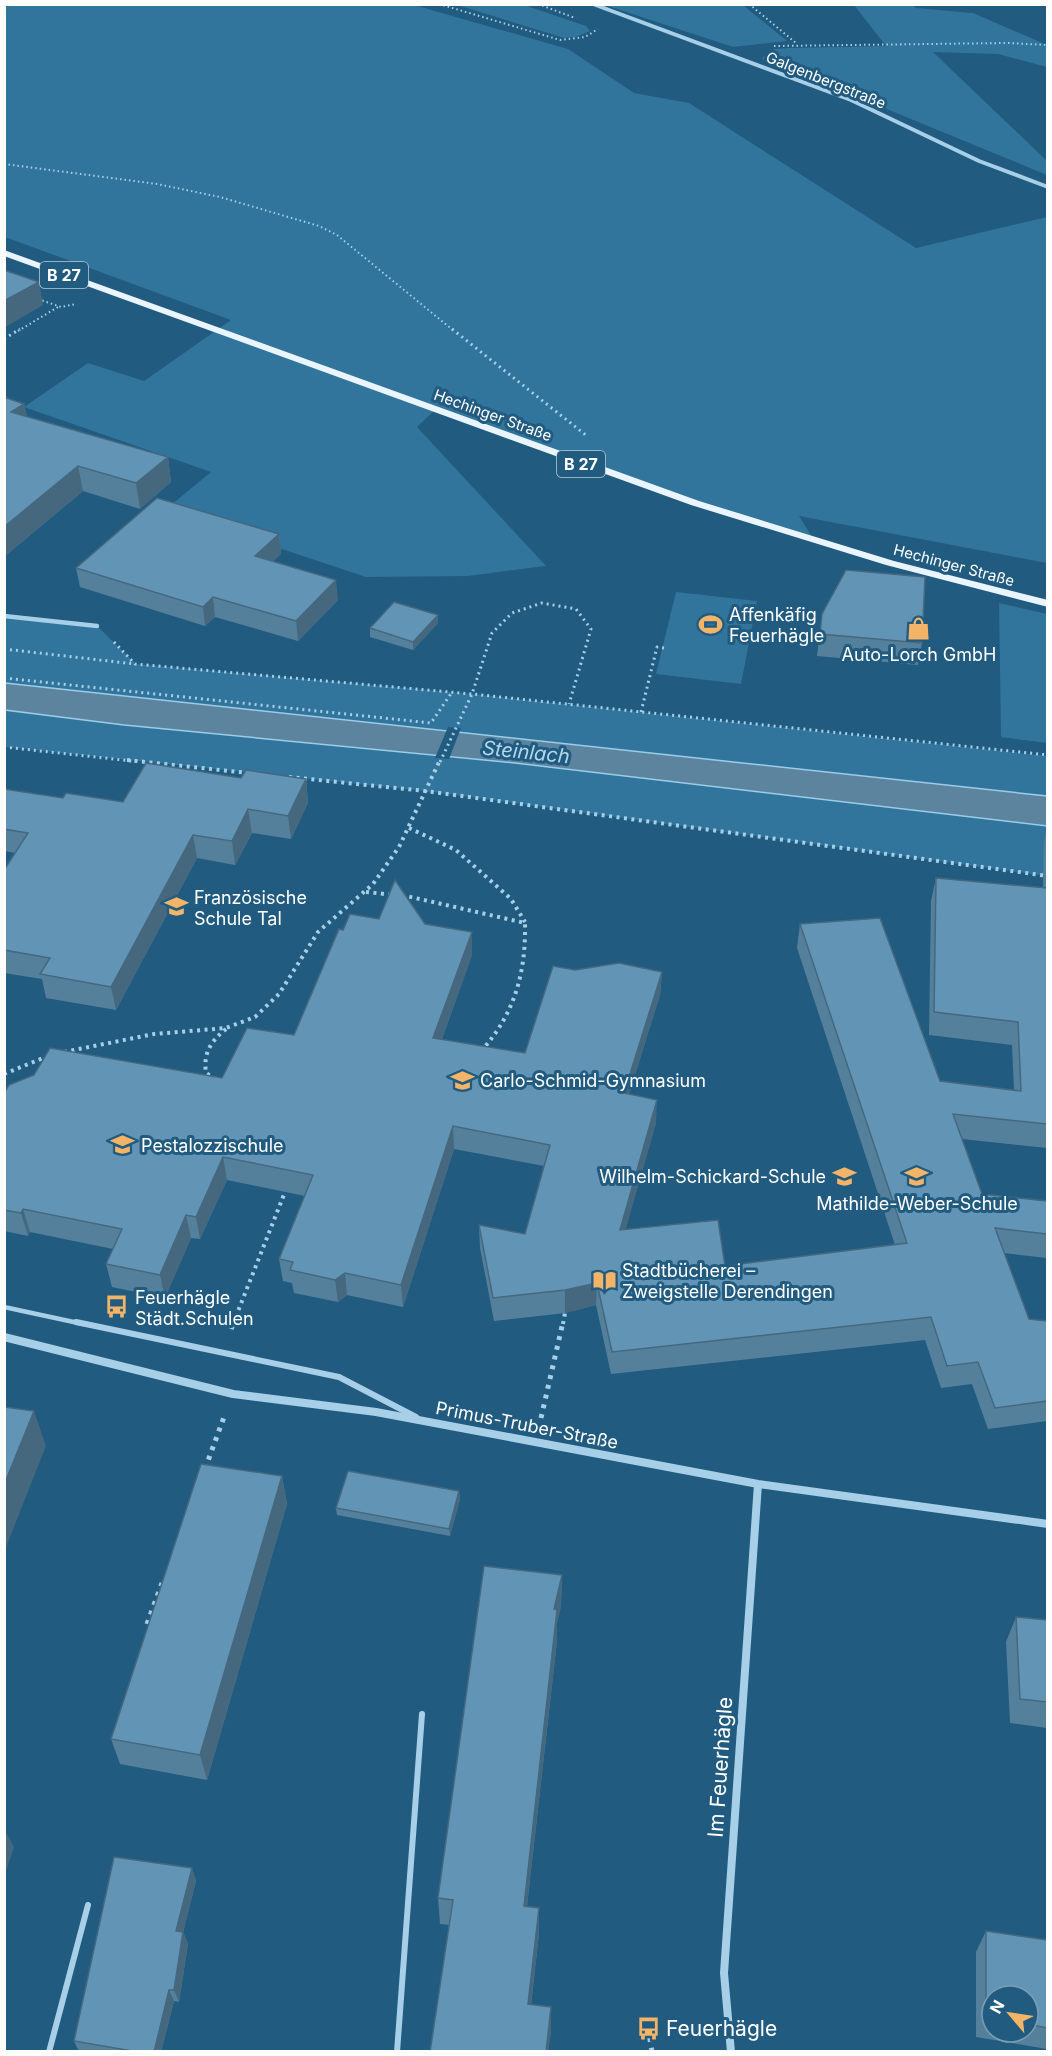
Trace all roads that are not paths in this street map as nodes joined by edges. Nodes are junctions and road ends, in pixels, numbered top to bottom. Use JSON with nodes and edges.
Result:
{"nodes":[{"id":1,"x":592,"y":4,"type":"edge"},
{"id":2,"x":1047,"y":187,"type":"edge"},
{"id":3,"x":4,"y":253,"type":"edge"},
{"id":4,"x":1047,"y":604,"type":"edge"},
{"id":5,"x":4,"y":616,"type":"edge"},
{"id":6,"x":97,"y":626,"type":"road end"},
{"id":7,"x":4,"y":1307,"type":"edge"},
{"id":8,"x":4,"y":1337,"type":"edge"},
{"id":9,"x":424,"y":1421,"type":"junction"},
{"id":10,"x":758,"y":1484,"type":"junction"},
{"id":11,"x":1047,"y":1524,"type":"edge"},
{"id":12,"x":422,"y":1714,"type":"dead end"},
{"id":13,"x":88,"y":1905,"type":"dead end"},
{"id":14,"x":50,"y":2052,"type":"edge"},
{"id":15,"x":397,"y":2052,"type":"edge"},
{"id":16,"x":731,"y":2052,"type":"edge"}],
"edges":[{"from":1,"to":2,"type":"street","name":"Galgenbergstraße"},
{"from":3,"to":4,"type":"main road","name":"Hechinger Straße","number":"B 27"},
{"from":5,"to":6,"type":"street"},
{"from":7,"to":9,"type":"lane"},
{"from":8,"to":9,"type":"street","name":"Primus-Truber-Straße"},
{"from":9,"to":10,"type":"street","name":"Primus-Truber-Straße"},
{"from":10,"to":11,"type":"street","name":"Primus-Truber-Straße"},
{"from":10,"to":16,"type":"street","name":"Im Feuerhägle"},
{"from":12,"to":15,"type":"lane"},
{"from":13,"to":14,"type":"lane"}]}
